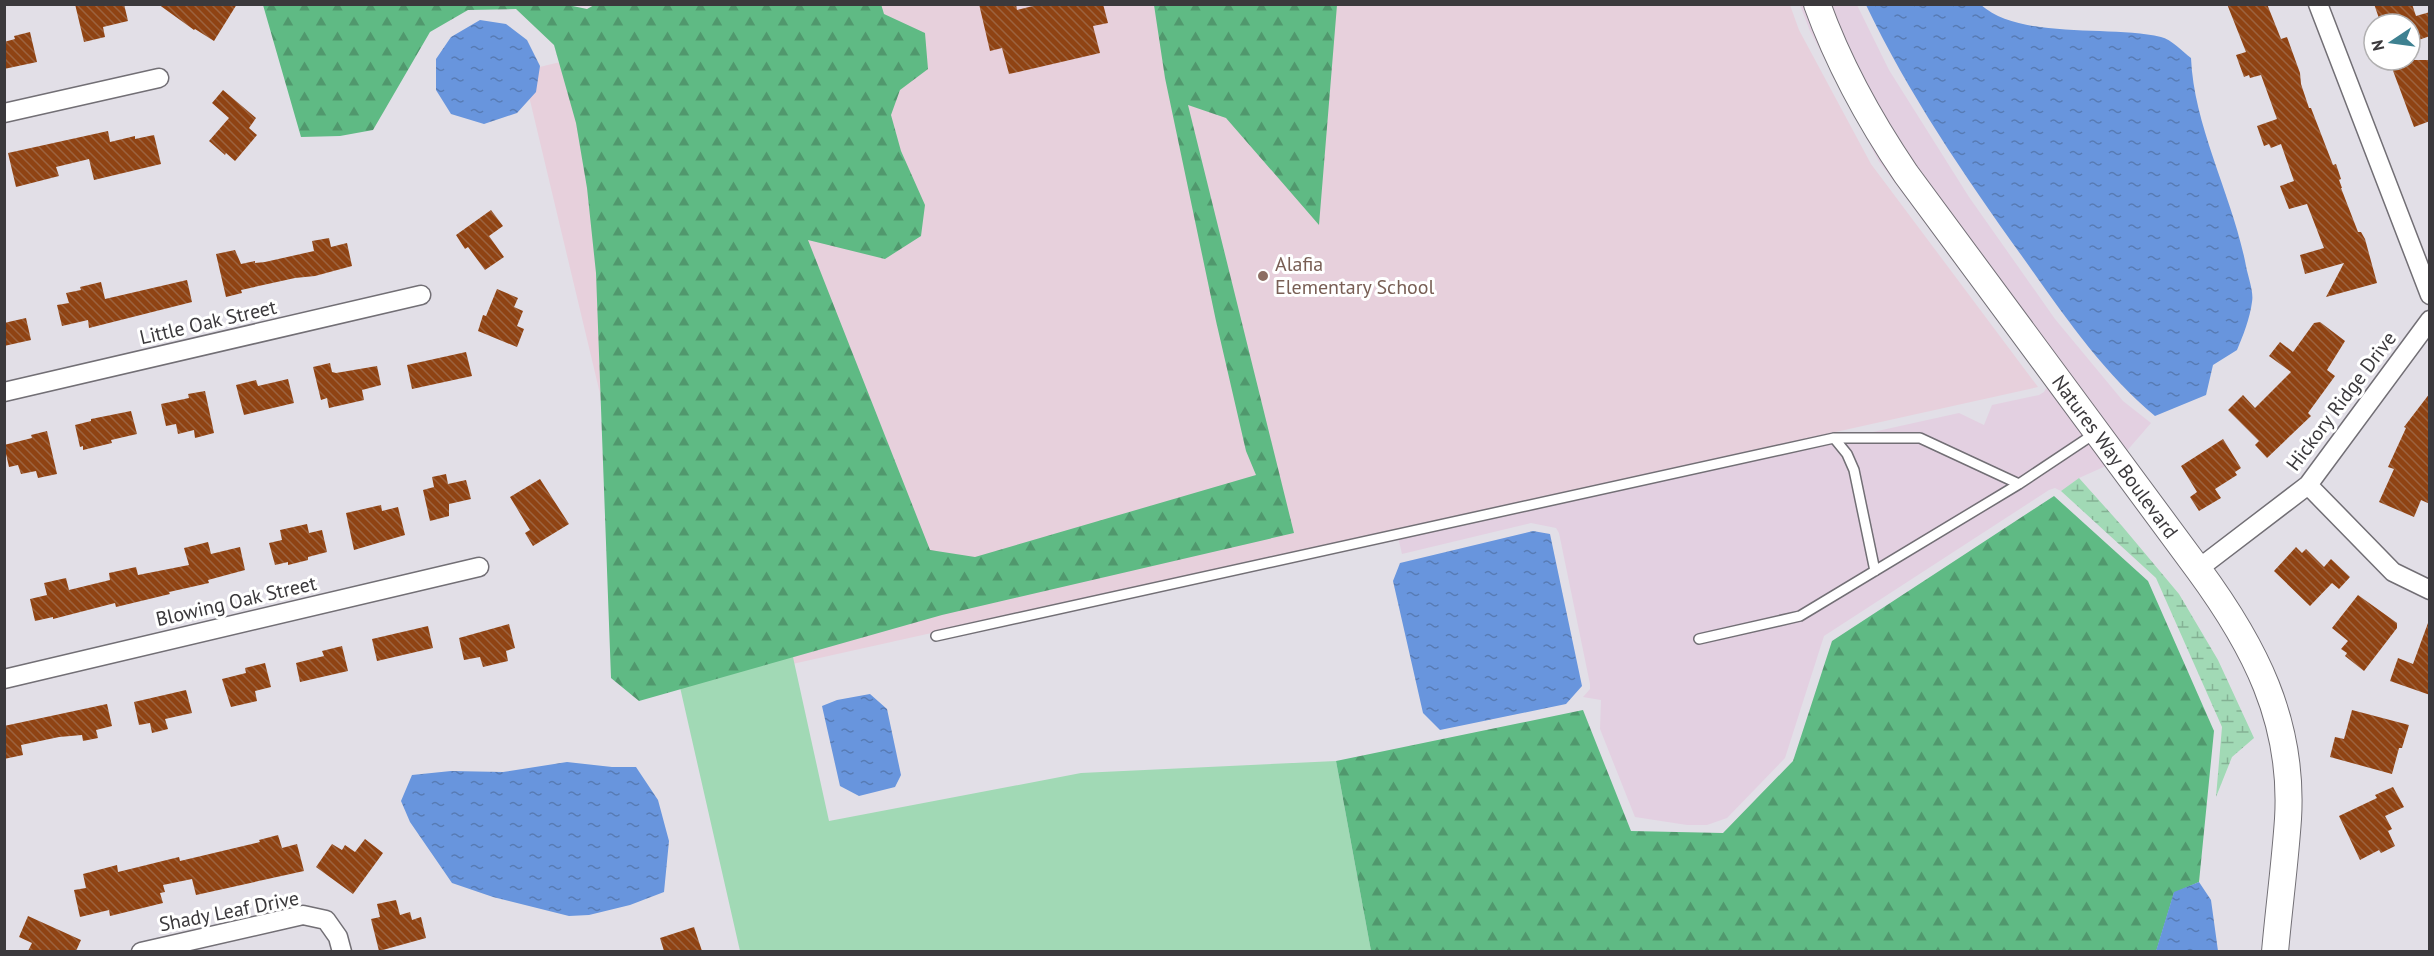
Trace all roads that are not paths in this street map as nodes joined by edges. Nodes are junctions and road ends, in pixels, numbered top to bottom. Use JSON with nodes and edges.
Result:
{"nodes":[{"id":1,"x":1816,"y":4,"type":"edge"},
{"id":2,"x":2318,"y":4,"type":"edge"},
{"id":3,"x":159,"y":78,"type":"dead end"},
{"id":4,"x":4,"y":113,"type":"edge"},
{"id":5,"x":421,"y":295,"type":"dead end"},
{"id":6,"x":2430,"y":295,"type":"edge"},
{"id":7,"x":2430,"y":320,"type":"edge"},
{"id":8,"x":4,"y":392,"type":"edge"},
{"id":9,"x":2096,"y":432,"type":"junction"},
{"id":10,"x":1834,"y":438,"type":"junction"},
{"id":11,"x":2019,"y":484,"type":"junction"},
{"id":12,"x":2308,"y":485,"type":"junction"},
{"id":13,"x":479,"y":567,"type":"dead end"},
{"id":14,"x":2198,"y":569,"type":"junction"},
{"id":15,"x":1875,"y":571,"type":"junction"},
{"id":16,"x":2430,"y":590,"type":"edge"},
{"id":17,"x":936,"y":636,"type":"dead end"},
{"id":18,"x":1699,"y":639,"type":"dead end"},
{"id":19,"x":4,"y":679,"type":"edge"},
{"id":20,"x":141,"y":951,"type":"edge"},
{"id":21,"x":342,"y":951,"type":"edge"},
{"id":22,"x":2275,"y":951,"type":"edge"}],
"edges":[{"from":1,"to":9,"type":"street","name":"Natures Way Boulevard"},
{"from":2,"to":6,"type":"street"},
{"from":3,"to":4,"type":"street"},
{"from":5,"to":8,"type":"street","name":"Little Oak Street"},
{"from":7,"to":12,"type":"street","name":"Hickory Ridge Drive"},
{"from":9,"to":11,"type":"lane"},
{"from":9,"to":14,"type":"street","name":"Natures Way Boulevard"},
{"from":10,"to":11,"type":"lane"},
{"from":10,"to":15,"type":"lane"},
{"from":10,"to":17,"type":"lane"},
{"from":11,"to":15,"type":"lane"},
{"from":12,"to":14,"type":"street","name":"Hickory Ridge Drive"},
{"from":12,"to":16,"type":"street"},
{"from":13,"to":19,"type":"street","name":"Blowing Oak Street"},
{"from":14,"to":22,"type":"street","name":"Natures Way Boulevard"},
{"from":15,"to":18,"type":"lane"},
{"from":20,"to":21,"type":"street","name":"Shady Leaf Drive"}]}
